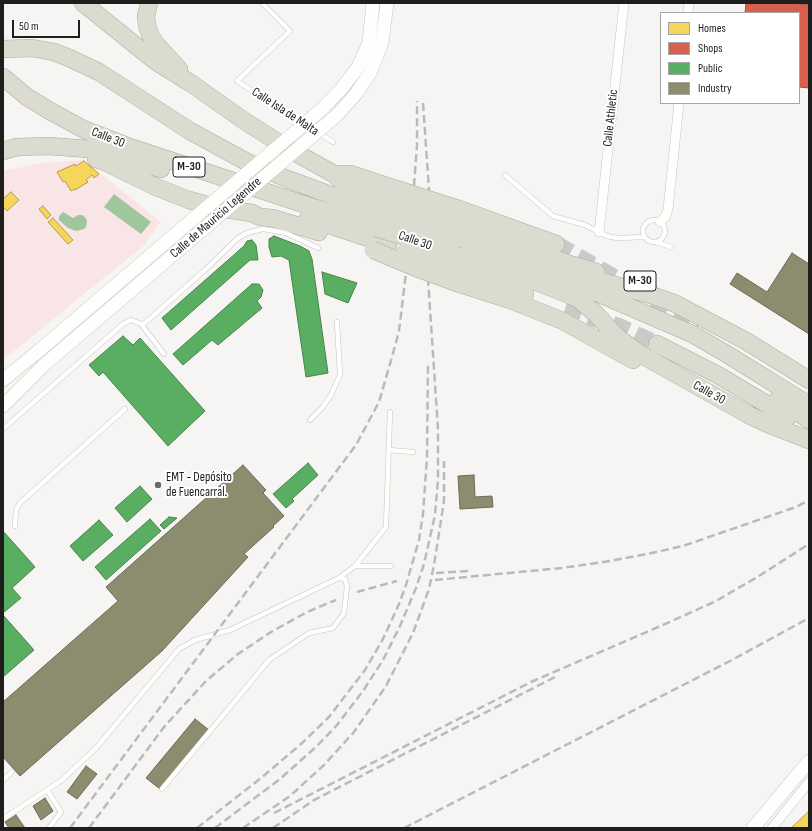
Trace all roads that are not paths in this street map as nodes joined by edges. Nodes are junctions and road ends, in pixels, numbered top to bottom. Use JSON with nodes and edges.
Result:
{"nodes":[{"id":1,"x":83,"y":3,"type":"edge"},
{"id":2,"x":149,"y":3,"type":"edge"},
{"id":3,"x":262,"y":3,"type":"edge"},
{"id":4,"x":373,"y":3,"type":"edge"},
{"id":5,"x":387,"y":3,"type":"edge"},
{"id":6,"x":624,"y":3,"type":"edge"},
{"id":7,"x":3,"y":49,"type":"edge"},
{"id":8,"x":7,"y":81,"type":"edge"},
{"id":9,"x":192,"y":84,"type":"junction"},
{"id":10,"x":679,"y":104,"type":"edge"},
{"id":11,"x":333,"y":142,"type":"dead end"},
{"id":12,"x":3,"y":152,"type":"edge"},
{"id":13,"x":505,"y":175,"type":"dead end"},
{"id":14,"x":660,"y":222,"type":"junction"},
{"id":15,"x":378,"y":223,"type":"junction"},
{"id":16,"x":457,"y":225,"type":"junction"},
{"id":17,"x":599,"y":232,"type":"junction"},
{"id":18,"x":645,"y":237,"type":"junction"},
{"id":19,"x":656,"y":242,"type":"junction"},
{"id":20,"x":556,"y":244,"type":"tunnel mouth"},
{"id":21,"x":671,"y":247,"type":"dead end"},
{"id":22,"x":318,"y":248,"type":"dead end"},
{"id":23,"x":460,"y":270,"type":"junction"},
{"id":24,"x":571,"y":303,"type":"junction"},
{"id":25,"x":337,"y":322,"type":"dead end"},
{"id":26,"x":141,"y":324,"type":"junction"},
{"id":27,"x":698,"y":327,"type":"tunnel mouth"},
{"id":28,"x":657,"y":344,"type":"tunnel mouth"},
{"id":29,"x":164,"y":354,"type":"dead end"},
{"id":30,"x":809,"y":370,"type":"edge"},
{"id":31,"x":3,"y":380,"type":"edge"},
{"id":32,"x":809,"y":380,"type":"edge"},
{"id":33,"x":809,"y":391,"type":"edge"},
{"id":34,"x":809,"y":405,"type":"edge"},
{"id":35,"x":3,"y":406,"type":"edge"},
{"id":36,"x":125,"y":409,"type":"dead end"},
{"id":37,"x":390,"y":412,"type":"dead end"},
{"id":38,"x":310,"y":420,"type":"dead end"},
{"id":39,"x":809,"y":420,"type":"edge"},
{"id":40,"x":762,"y":422,"type":"junction"},
{"id":41,"x":3,"y":429,"type":"edge"},
{"id":42,"x":809,"y":430,"type":"edge"},
{"id":43,"x":809,"y":440,"type":"edge"},
{"id":44,"x":389,"y":450,"type":"junction"},
{"id":45,"x":413,"y":452,"type":"dead end"},
{"id":46,"x":15,"y":526,"type":"dead end"},
{"id":47,"x":355,"y":566,"type":"junction"},
{"id":48,"x":391,"y":566,"type":"dead end"},
{"id":49,"x":340,"y":578,"type":"junction"},
{"id":50,"x":807,"y":759,"type":"edge"},
{"id":51,"x":12,"y":772,"type":"dead end"},
{"id":52,"x":3,"y":780,"type":"edge"},
{"id":53,"x":809,"y":782,"type":"edge"},
{"id":54,"x":162,"y":789,"type":"dead end"},
{"id":55,"x":47,"y":790,"type":"junction"},
{"id":56,"x":3,"y":819,"type":"edge"},
{"id":57,"x":49,"y":828,"type":"edge"},
{"id":58,"x":748,"y":828,"type":"edge"},
{"id":59,"x":753,"y":828,"type":"edge"},
{"id":60,"x":772,"y":828,"type":"edge"}],
"edges":[{"from":1,"to":9,"type":"highway"},
{"from":2,"to":9,"type":"highway"},
{"from":3,"to":11,"type":"lane","name":"Calle Isla de Malta"},
{"from":4,"to":31,"type":"street","name":"Calle de Mauricio Legendre","bridge":true},
{"from":5,"to":35,"type":"street","name":"Calle de Mauricio Legendre","bridge":true},
{"from":6,"to":17,"type":"street","name":"Calle Athletic"},
{"from":7,"to":15,"type":"highway"},
{"from":8,"to":15,"type":"highway","name":"Calle 30","number":"M-30"},
{"from":9,"to":15,"type":"highway"},
{"from":10,"to":14,"type":"street"},
{"from":12,"to":15,"type":"highway"},
{"from":12,"to":15,"type":"highway"},
{"from":13,"to":17,"type":"lane"},
{"from":14,"to":18,"type":"lane"},
{"from":14,"to":19,"type":"lane"},
{"from":15,"to":16,"type":"highway","bridge":true},
{"from":15,"to":16,"type":"highway","bridge":true},
{"from":15,"to":23,"type":"highway","name":"Calle 30","bridge":true},
{"from":15,"to":23,"type":"highway","bridge":true},
{"from":16,"to":20,"type":"highway"},
{"from":16,"to":30,"type":"highway","number":"M-30"},
{"from":16,"to":32,"type":"highway"},
{"from":16,"to":34,"type":"highway"},
{"from":17,"to":18,"type":"lane"},
{"from":18,"to":19,"type":"lane"},
{"from":19,"to":21,"type":"lane"},
{"from":22,"to":26,"type":"lane"},
{"from":23,"to":24,"type":"highway"},
{"from":23,"to":40,"type":"highway"},
{"from":24,"to":39,"type":"highway"},
{"from":24,"to":40,"type":"highway","name":"Calle 30"},
{"from":25,"to":38,"type":"lane"},
{"from":26,"to":29,"type":"lane"},
{"from":26,"to":41,"type":"lane"},
{"from":27,"to":33,"type":"highway"},
{"from":28,"to":42,"type":"highway"},
{"from":36,"to":46,"type":"lane"},
{"from":37,"to":44,"type":"lane"},
{"from":40,"to":43,"type":"highway","name":"Calle 30"},
{"from":44,"to":45,"type":"lane"},
{"from":44,"to":47,"type":"lane"},
{"from":47,"to":48,"type":"lane"},
{"from":47,"to":49,"type":"lane"},
{"from":49,"to":54,"type":"lane","bridge":true},
{"from":49,"to":55,"type":"lane"},
{"from":50,"to":58,"type":"lane"},
{"from":50,"to":59,"type":"street"},
{"from":51,"to":52,"type":"lane"},
{"from":53,"to":60,"type":"street"},
{"from":55,"to":56,"type":"lane"},
{"from":55,"to":57,"type":"lane"}]}
